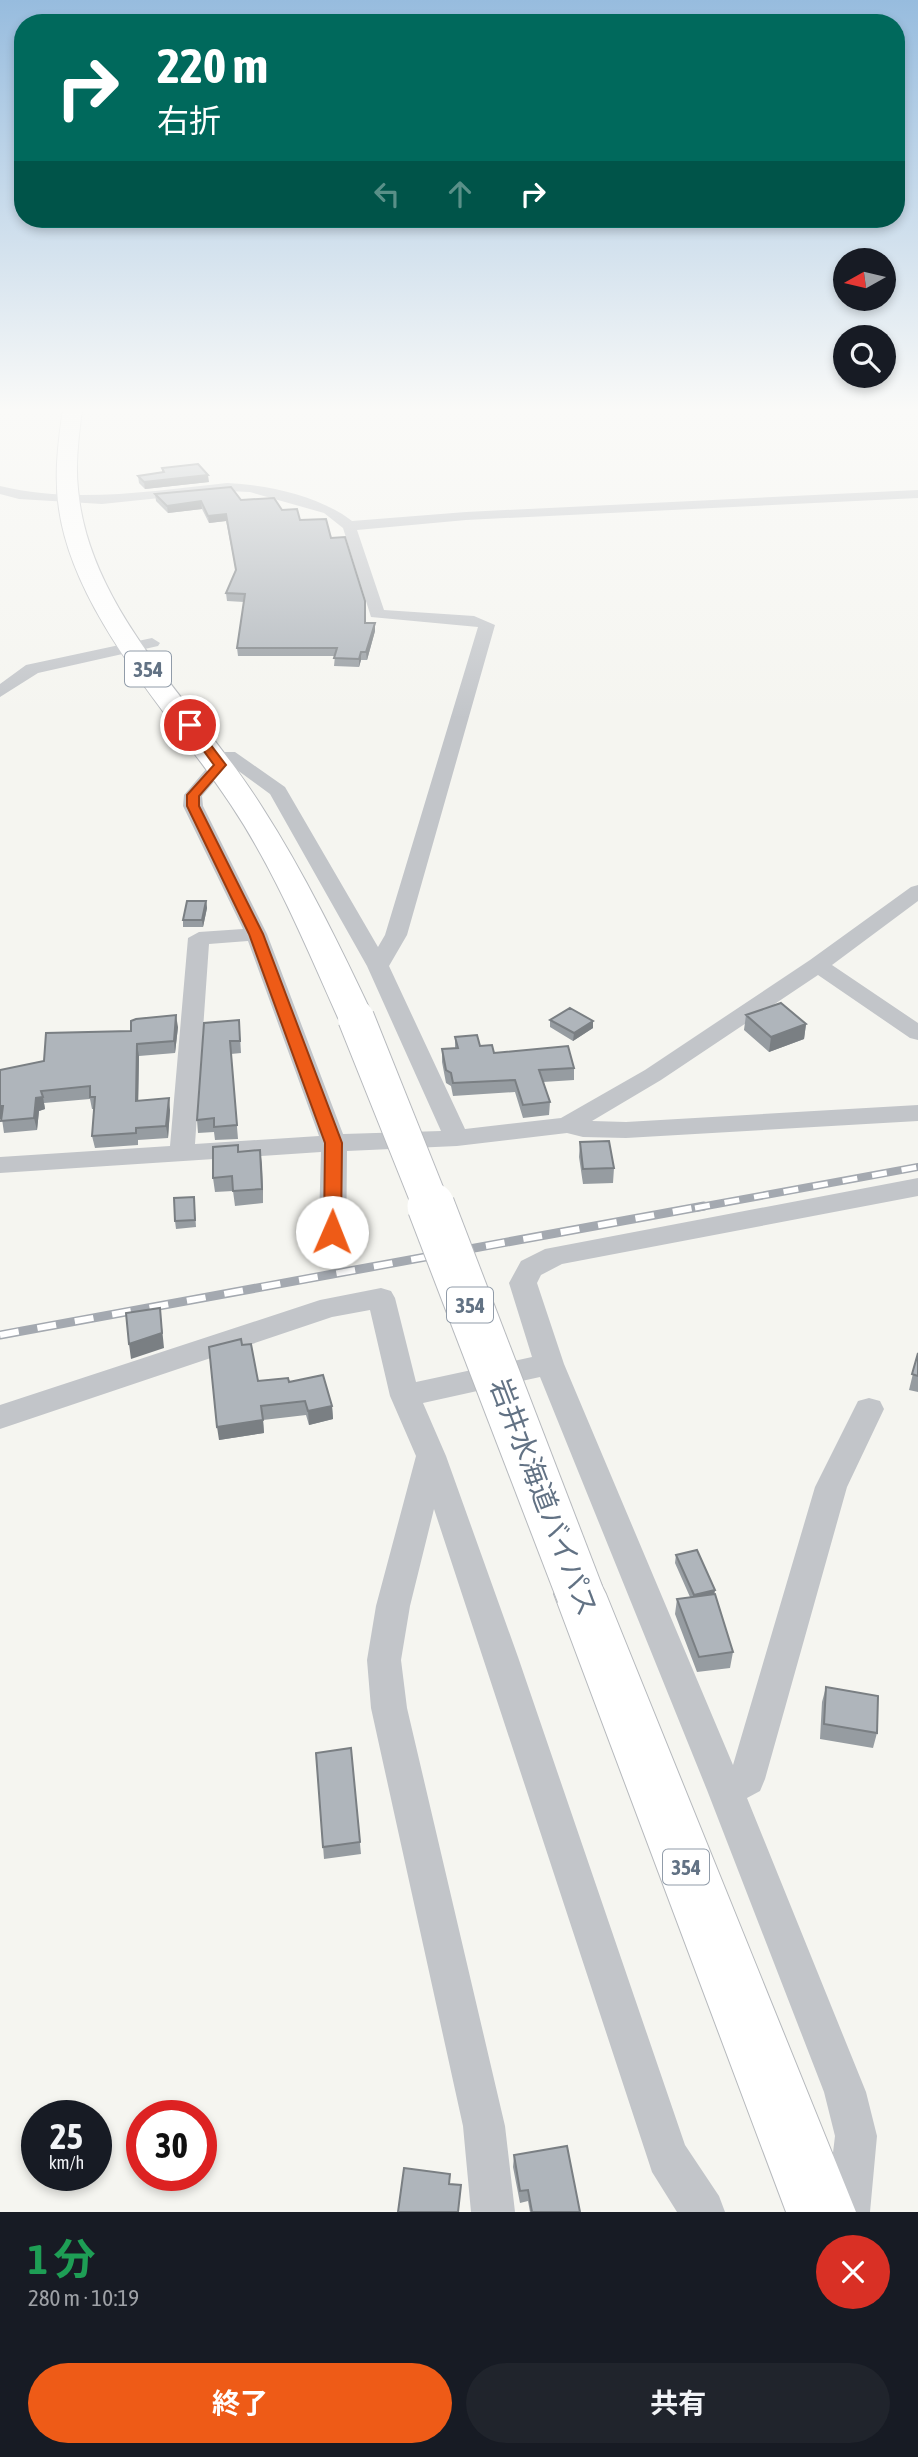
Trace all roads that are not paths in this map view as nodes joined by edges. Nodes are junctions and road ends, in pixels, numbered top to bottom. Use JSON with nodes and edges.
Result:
{"nodes":[{"id":1,"x":84,"y":512,"type":"edge"},
{"id":2,"x":332,"y":512,"type":"edge"},
{"id":3,"x":544,"y":512,"type":"edge"},
{"id":4,"x":349,"y":526,"type":"junction"},
{"id":5,"x":141,"y":645,"type":"junction"},
{"id":6,"x":0,"y":692,"type":"edge"},
{"id":7,"x":224,"y":760,"type":"junction"},
{"id":8,"x":918,"y":891,"type":"edge"},
{"id":9,"x":256,"y":934,"type":"junction"},
{"id":10,"x":818,"y":965,"type":"junction"},
{"id":11,"x":378,"y":966,"type":"junction"},
{"id":12,"x":918,"y":1033,"type":"edge"},
{"id":13,"x":918,"y":1113,"type":"edge"},
{"id":14,"x":567,"y":1125,"type":"junction"},
{"id":15,"x":457,"y":1138,"type":"junction"},
{"id":16,"x":334,"y":1143,"type":"junction"},
{"id":17,"x":182,"y":1155,"type":"junction"},
{"id":18,"x":0,"y":1165,"type":"edge"},
{"id":19,"x":918,"y":1187,"type":"edge"},
{"id":20,"x":332,"y":1255,"type":"dead end"},
{"id":21,"x":549,"y":1364,"type":"junction"},
{"id":22,"x":405,"y":1396,"type":"junction"},
{"id":23,"x":869,"y":1409,"type":"dead end"},
{"id":24,"x":0,"y":1417,"type":"edge"},
{"id":25,"x":431,"y":1456,"type":"junction"},
{"id":26,"x":726,"y":1790,"type":"junction"},
{"id":27,"x":793,"y":2139,"type":"junction"},
{"id":28,"x":493,"y":2212,"type":"edge"},
{"id":29,"x":703,"y":2212,"type":"edge"},
{"id":30,"x":815,"y":2212,"type":"edge"},
{"id":31,"x":821,"y":2212,"type":"edge"},
{"id":32,"x":848,"y":2212,"type":"edge"}],
"edges":[{"from":1,"to":5,"type":"highway","name":"岩井水海道バイパス","number":"354"},
{"from":2,"to":4,"type":"street"},
{"from":3,"to":4,"type":"street"},
{"from":4,"to":11,"type":"street"},
{"from":5,"to":6,"type":"street"},
{"from":5,"to":7,"type":"highway","name":"岩井水海道バイパス","number":"354"},
{"from":7,"to":9,"type":"street"},
{"from":7,"to":11,"type":"street"},
{"from":7,"to":27,"type":"highway","name":"岩井水海道バイパス","number":"354","bridge":true},
{"from":8,"to":10,"type":"street"},
{"from":9,"to":16,"type":"street"},
{"from":9,"to":17,"type":"street"},
{"from":10,"to":12,"type":"street"},
{"from":10,"to":14,"type":"street"},
{"from":11,"to":15,"type":"street"},
{"from":13,"to":14,"type":"street"},
{"from":14,"to":15,"type":"street"},
{"from":15,"to":16,"type":"street"},
{"from":16,"to":17,"type":"street"},
{"from":16,"to":20,"type":"street"},
{"from":17,"to":18,"type":"street"},
{"from":19,"to":21,"type":"street"},
{"from":21,"to":22,"type":"street"},
{"from":21,"to":26,"type":"street"},
{"from":22,"to":24,"type":"street"},
{"from":22,"to":25,"type":"street"},
{"from":23,"to":26,"type":"street"},
{"from":25,"to":28,"type":"street"},
{"from":25,"to":29,"type":"street"},
{"from":26,"to":32,"type":"street"},
{"from":27,"to":30,"type":"highway","name":"岩井水海道バイパス","number":"354"},
{"from":27,"to":31,"type":"highway","name":"岩井水海道バイパス","number":"354"}]}
